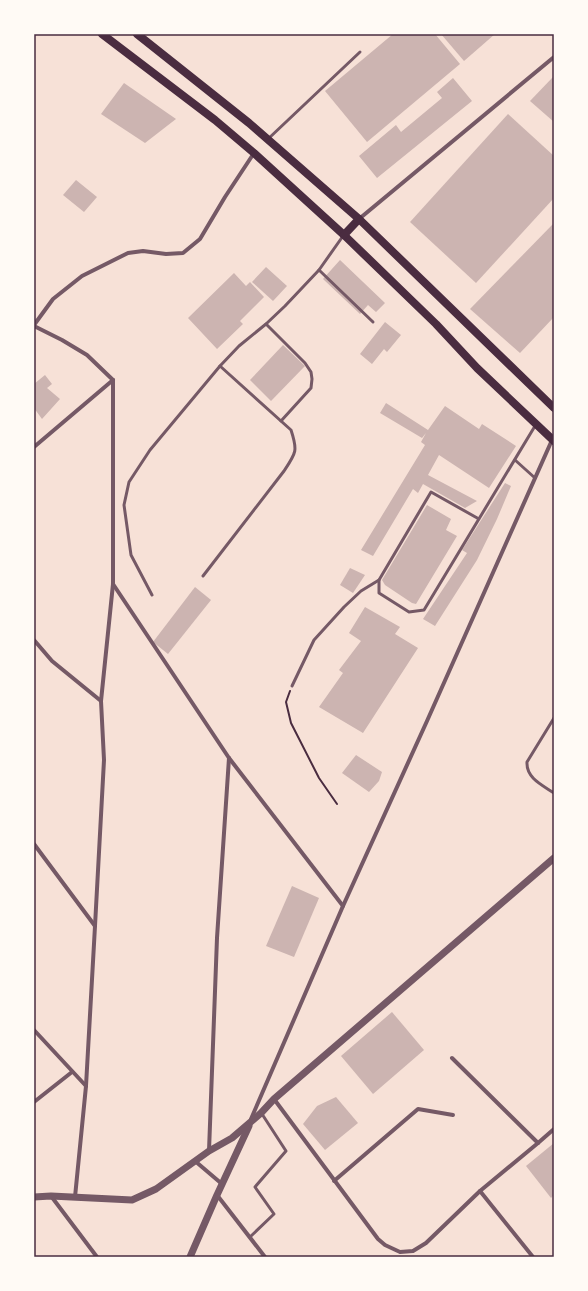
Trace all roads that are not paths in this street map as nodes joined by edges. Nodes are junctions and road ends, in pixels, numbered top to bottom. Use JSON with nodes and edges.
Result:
{"nodes":[{"id":1,"x":102,"y":34,"type":"edge"},
{"id":2,"x":141,"y":35,"type":"edge"},
{"id":3,"x":360,"y":52,"type":"dead end"},
{"id":4,"x":554,"y":57,"type":"edge"},
{"id":5,"x":268,"y":139,"type":"junction"},
{"id":6,"x":254,"y":153,"type":"junction"},
{"id":7,"x":359,"y":219,"type":"junction"},
{"id":8,"x":344,"y":235,"type":"junction"},
{"id":9,"x":319,"y":270,"type":"junction"},
{"id":10,"x":373,"y":322,"type":"dead end"},
{"id":11,"x":266,"y":324,"type":"junction"},
{"id":12,"x":34,"y":325,"type":"edge"},
{"id":13,"x":220,"y":366,"type":"junction"},
{"id":14,"x":113,"y":380,"type":"junction"},
{"id":15,"x":554,"y":408,"type":"edge"},
{"id":16,"x":281,"y":421,"type":"junction"},
{"id":17,"x":536,"y":424,"type":"junction"},
{"id":18,"x":553,"y":440,"type":"edge"},
{"id":19,"x":34,"y":447,"type":"edge"},
{"id":20,"x":515,"y":460,"type":"junction"},
{"id":21,"x":535,"y":478,"type":"junction"},
{"id":22,"x":479,"y":519,"type":"junction"},
{"id":23,"x":203,"y":576,"type":"dead end"},
{"id":24,"x":378,"y":580,"type":"junction"},
{"id":25,"x":113,"y":584,"type":"junction"},
{"id":26,"x":152,"y":596,"type":"dead end"},
{"id":27,"x":34,"y":640,"type":"edge"},
{"id":28,"x":292,"y":686,"type":"road end"},
{"id":29,"x":101,"y":701,"type":"junction"},
{"id":30,"x":554,"y":718,"type":"edge"},
{"id":31,"x":229,"y":758,"type":"junction"},
{"id":32,"x":554,"y":793,"type":"edge"},
{"id":33,"x":34,"y":844,"type":"edge"},
{"id":34,"x":554,"y":858,"type":"edge"},
{"id":35,"x":343,"y":906,"type":"junction"},
{"id":36,"x":95,"y":926,"type":"junction"},
{"id":37,"x":34,"y":1030,"type":"edge"},
{"id":38,"x":452,"y":1058,"type":"dead end"},
{"id":39,"x":72,"y":1072,"type":"junction"},
{"id":40,"x":86,"y":1086,"type":"junction"},
{"id":41,"x":274,"y":1099,"type":"junction"},
{"id":42,"x":34,"y":1102,"type":"edge"},
{"id":43,"x":261,"y":1113,"type":"junction"},
{"id":44,"x":453,"y":1115,"type":"dead end"},
{"id":45,"x":250,"y":1122,"type":"junction"},
{"id":46,"x":554,"y":1129,"type":"edge"},
{"id":47,"x":538,"y":1143,"type":"junction"},
{"id":48,"x":209,"y":1151,"type":"junction"},
{"id":49,"x":195,"y":1161,"type":"junction"},
{"id":50,"x":334,"y":1181,"type":"junction"},
{"id":51,"x":222,"y":1184,"type":"junction"},
{"id":52,"x":480,"y":1191,"type":"junction"},
{"id":53,"x":217,"y":1195,"type":"junction"},
{"id":54,"x":51,"y":1196,"type":"junction"},
{"id":55,"x":34,"y":1197,"type":"edge"},
{"id":56,"x":75,"y":1197,"type":"junction"},
{"id":57,"x":250,"y":1237,"type":"junction"},
{"id":58,"x":97,"y":1257,"type":"edge"},
{"id":59,"x":190,"y":1257,"type":"edge"},
{"id":60,"x":265,"y":1257,"type":"edge"},
{"id":61,"x":533,"y":1257,"type":"edge"}],
"edges":[{"from":1,"to":6,"type":"main road"},
{"from":2,"to":5,"type":"main road"},
{"from":3,"to":5,"type":"lane"},
{"from":4,"to":7,"type":"street"},
{"from":5,"to":7,"type":"main road"},
{"from":6,"to":8,"type":"main road"},
{"from":6,"to":12,"type":"street"},
{"from":7,"to":8,"type":"main road"},
{"from":7,"to":15,"type":"main road"},
{"from":8,"to":9,"type":"lane"},
{"from":8,"to":17,"type":"main road"},
{"from":9,"to":10,"type":"lane"},
{"from":9,"to":11,"type":"lane"},
{"from":11,"to":13,"type":"lane"},
{"from":11,"to":16,"type":"lane"},
{"from":12,"to":14,"type":"street"},
{"from":13,"to":16,"type":"lane"},
{"from":13,"to":26,"type":"lane"},
{"from":14,"to":19,"type":"street"},
{"from":14,"to":25,"type":"street"},
{"from":16,"to":23,"type":"lane"},
{"from":17,"to":18,"type":"main road"},
{"from":17,"to":20,"type":"lane"},
{"from":18,"to":21,"type":"street"},
{"from":20,"to":21,"type":"lane"},
{"from":20,"to":22,"type":"lane"},
{"from":21,"to":35,"type":"street"},
{"from":22,"to":24,"type":"lane"},
{"from":22,"to":24,"type":"lane"},
{"from":24,"to":28,"type":"lane"},
{"from":25,"to":29,"type":"street"},
{"from":25,"to":31,"type":"street"},
{"from":27,"to":29,"type":"street"},
{"from":29,"to":36,"type":"street"},
{"from":30,"to":32,"type":"lane"},
{"from":31,"to":35,"type":"street"},
{"from":31,"to":48,"type":"street"},
{"from":33,"to":36,"type":"street"},
{"from":34,"to":41,"type":"street"},
{"from":35,"to":45,"type":"street"},
{"from":36,"to":40,"type":"street"},
{"from":37,"to":39,"type":"street"},
{"from":38,"to":47,"type":"street"},
{"from":39,"to":40,"type":"street"},
{"from":39,"to":42,"type":"street"},
{"from":40,"to":56,"type":"street"},
{"from":41,"to":43,"type":"street"},
{"from":41,"to":50,"type":"street"},
{"from":43,"to":45,"type":"street"},
{"from":43,"to":57,"type":"lane"},
{"from":44,"to":50,"type":"street"},
{"from":45,"to":48,"type":"street"},
{"from":45,"to":51,"type":"street"},
{"from":46,"to":47,"type":"street"},
{"from":47,"to":52,"type":"street"},
{"from":48,"to":49,"type":"street"},
{"from":49,"to":51,"type":"street"},
{"from":49,"to":56,"type":"street"},
{"from":50,"to":52,"type":"street"},
{"from":51,"to":53,"type":"street"},
{"from":52,"to":61,"type":"street"},
{"from":53,"to":57,"type":"street"},
{"from":53,"to":59,"type":"street"},
{"from":54,"to":55,"type":"street"},
{"from":54,"to":56,"type":"street"},
{"from":54,"to":58,"type":"street"},
{"from":57,"to":60,"type":"street"}]}
